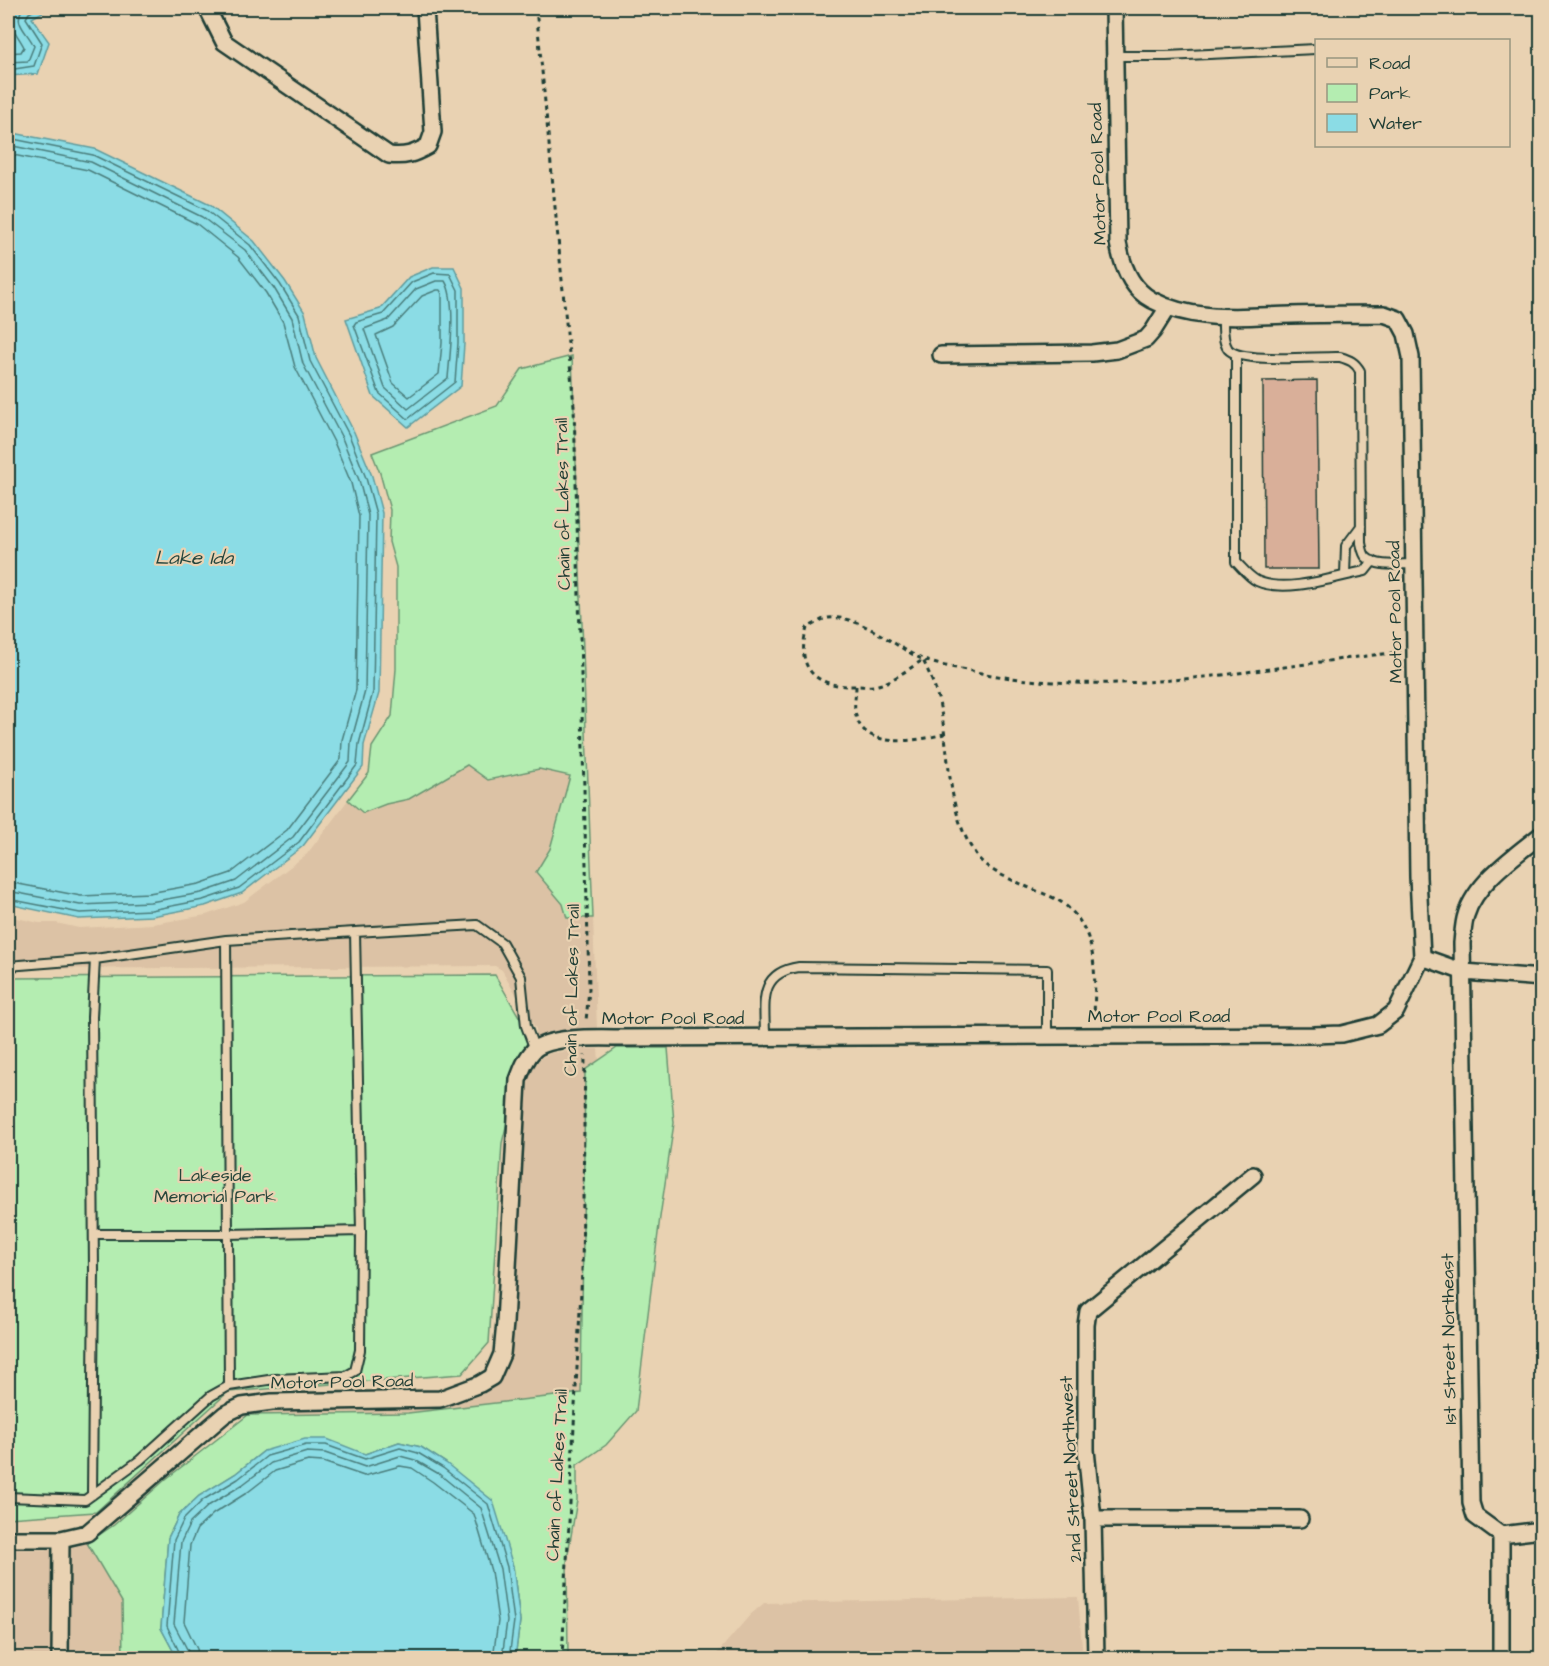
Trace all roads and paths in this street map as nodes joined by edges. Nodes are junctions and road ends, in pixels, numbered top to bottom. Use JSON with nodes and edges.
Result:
{"nodes":[{"id":1,"x":211,"y":8,"type":"edge"},
{"id":2,"x":425,"y":8,"type":"edge"},
{"id":3,"x":536,"y":8,"type":"edge"},
{"id":4,"x":1114,"y":8,"type":"edge"},
{"id":5,"x":1315,"y":49,"type":"edge"},
{"id":6,"x":1115,"y":57,"type":"junction"},
{"id":7,"x":1168,"y":307,"type":"junction"},
{"id":8,"x":1223,"y":316,"type":"junction"},
{"id":9,"x":1236,"y":354,"type":"junction"},
{"id":10,"x":941,"y":355,"type":"dead end"},
{"id":11,"x":1361,"y":526,"type":"junction"},
{"id":12,"x":1373,"y":561,"type":"junction"},
{"id":13,"x":1414,"y":564,"type":"junction"},
{"id":14,"x":1345,"y":575,"type":"junction"},
{"id":15,"x":1415,"y":650,"type":"junction"},
{"id":16,"x":923,"y":660,"type":"junction"},
{"id":17,"x":856,"y":686,"type":"junction"},
{"id":18,"x":944,"y":734,"type":"junction"},
{"id":19,"x":1542,"y":834,"type":"edge"},
{"id":20,"x":355,"y":932,"type":"junction"},
{"id":21,"x":226,"y":940,"type":"junction"},
{"id":22,"x":1422,"y":957,"type":"junction"},
{"id":23,"x":95,"y":959,"type":"junction"},
{"id":24,"x":8,"y":966,"type":"edge"},
{"id":25,"x":1464,"y":972,"type":"junction"},
{"id":26,"x":1542,"y":978,"type":"edge"},
{"id":27,"x":1047,"y":1036,"type":"junction"},
{"id":28,"x":1094,"y":1036,"type":"junction"},
{"id":29,"x":765,"y":1037,"type":"junction"},
{"id":30,"x":585,"y":1039,"type":"junction"},
{"id":31,"x":535,"y":1050,"type":"junction"},
{"id":32,"x":1253,"y":1175,"type":"dead end"},
{"id":33,"x":361,"y":1231,"type":"junction"},
{"id":34,"x":94,"y":1234,"type":"junction"},
{"id":35,"x":228,"y":1234,"type":"junction"},
{"id":36,"x":229,"y":1386,"type":"junction"},
{"id":37,"x":92,"y":1495,"type":"junction"},
{"id":38,"x":8,"y":1497,"type":"edge"},
{"id":39,"x":1093,"y":1519,"type":"junction"},
{"id":40,"x":1300,"y":1519,"type":"dead end"},
{"id":41,"x":1542,"y":1530,"type":"edge"},
{"id":42,"x":1501,"y":1535,"type":"junction"},
{"id":43,"x":8,"y":1539,"type":"edge"},
{"id":44,"x":62,"y":1539,"type":"junction"},
{"id":45,"x":60,"y":1659,"type":"edge"},
{"id":46,"x":562,"y":1659,"type":"edge"},
{"id":47,"x":1096,"y":1659,"type":"edge"},
{"id":48,"x":1501,"y":1659,"type":"edge"}],
"edges":[{"from":1,"to":2,"type":"street"},
{"from":3,"to":30,"type":"path","name":"Chain of Lakes Trail"},
{"from":4,"to":6,"type":"street","name":"Motor Pool Road"},
{"from":5,"to":6,"type":"lane"},
{"from":6,"to":7,"type":"street","name":"Motor Pool Road"},
{"from":7,"to":8,"type":"street","name":"Motor Pool Road"},
{"from":7,"to":10,"type":"street"},
{"from":8,"to":9,"type":"lane"},
{"from":8,"to":13,"type":"street","name":"Motor Pool Road"},
{"from":9,"to":11,"type":"lane"},
{"from":9,"to":14,"type":"lane"},
{"from":11,"to":12,"type":"lane"},
{"from":11,"to":14,"type":"lane"},
{"from":12,"to":13,"type":"lane"},
{"from":12,"to":14,"type":"lane"},
{"from":13,"to":15,"type":"street","name":"Motor Pool Road"},
{"from":15,"to":16,"type":"path"},
{"from":15,"to":22,"type":"street","name":"Motor Pool Road"},
{"from":16,"to":17,"type":"path"},
{"from":16,"to":17,"type":"path"},
{"from":16,"to":18,"type":"path"},
{"from":17,"to":18,"type":"path"},
{"from":18,"to":28,"type":"path"},
{"from":19,"to":25,"type":"street","name":"1st Street Northeast"},
{"from":20,"to":21,"type":"lane"},
{"from":20,"to":31,"type":"lane"},
{"from":20,"to":33,"type":"lane"},
{"from":21,"to":23,"type":"lane"},
{"from":21,"to":35,"type":"lane"},
{"from":22,"to":25,"type":"street"},
{"from":22,"to":28,"type":"street","name":"Motor Pool Road"},
{"from":23,"to":24,"type":"lane"},
{"from":23,"to":34,"type":"lane"},
{"from":25,"to":26,"type":"street"},
{"from":25,"to":42,"type":"street","name":"1st Street Northeast"},
{"from":27,"to":28,"type":"street","name":"Motor Pool Road"},
{"from":27,"to":29,"type":"street","name":"Motor Pool Road"},
{"from":27,"to":29,"type":"lane"},
{"from":29,"to":30,"type":"street","name":"Motor Pool Road"},
{"from":30,"to":31,"type":"street","name":"Motor Pool Road"},
{"from":30,"to":46,"type":"path","name":"Chain of Lakes Trail"},
{"from":31,"to":44,"type":"street","name":"Motor Pool Road"},
{"from":32,"to":39,"type":"street","name":"2nd Street Northwest"},
{"from":33,"to":35,"type":"lane"},
{"from":33,"to":36,"type":"lane"},
{"from":34,"to":35,"type":"lane"},
{"from":34,"to":37,"type":"lane"},
{"from":35,"to":36,"type":"lane"},
{"from":36,"to":37,"type":"lane"},
{"from":37,"to":38,"type":"lane"},
{"from":39,"to":40,"type":"street"},
{"from":39,"to":47,"type":"street","name":"2nd Street Northwest"},
{"from":41,"to":42,"type":"street"},
{"from":42,"to":48,"type":"street"},
{"from":43,"to":44,"type":"street","name":"Motor Pool Road"},
{"from":44,"to":45,"type":"street"}]}
